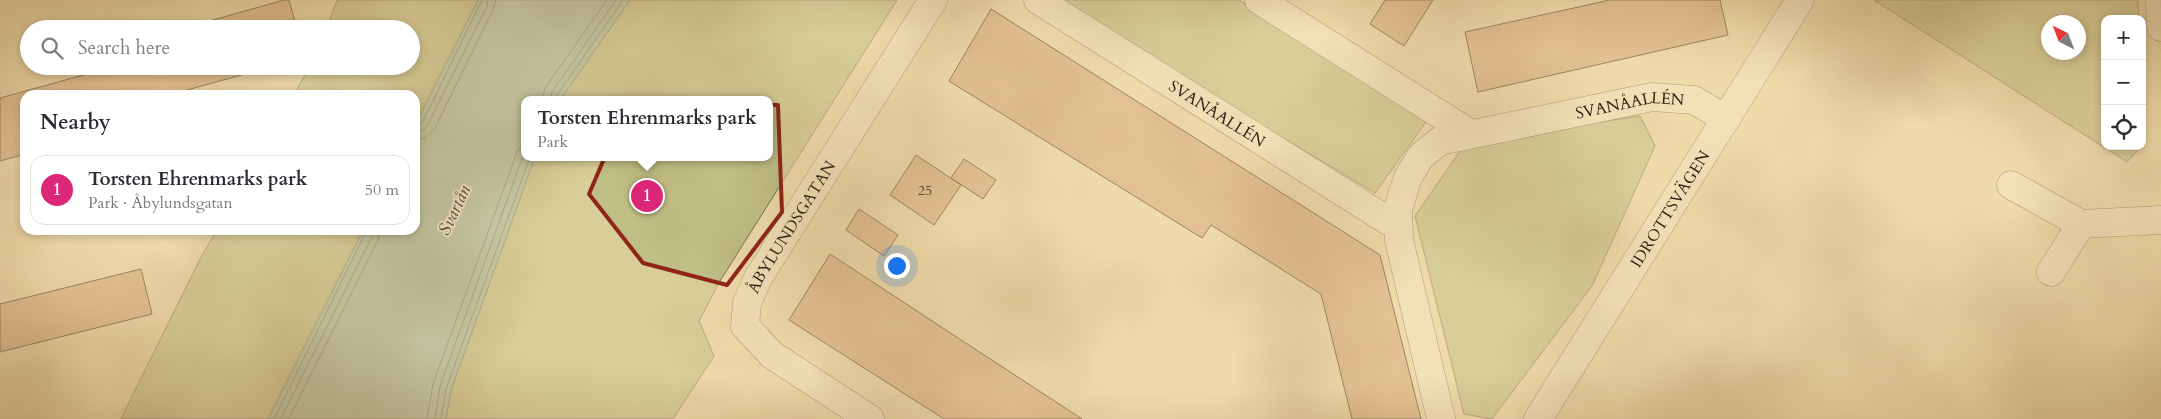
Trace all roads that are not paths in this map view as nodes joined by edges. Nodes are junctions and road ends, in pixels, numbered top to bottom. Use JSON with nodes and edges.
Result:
{"nodes":[{"id":1,"x":933,"y":0,"type":"edge"},
{"id":2,"x":1038,"y":0,"type":"edge"},
{"id":3,"x":1258,"y":0,"type":"edge"},
{"id":4,"x":1800,"y":0,"type":"edge"},
{"id":5,"x":2160,"y":0,"type":"edge"},
{"id":6,"x":2161,"y":27,"type":"edge"},
{"id":7,"x":1726,"y":119,"type":"junction"},
{"id":8,"x":1471,"y":134,"type":"junction"},
{"id":9,"x":2011,"y":185,"type":"dead end"},
{"id":10,"x":2161,"y":220,"type":"edge"},
{"id":11,"x":2081,"y":224,"type":"junction"},
{"id":12,"x":1398,"y":227,"type":"junction"},
{"id":13,"x":2051,"y":272,"type":"dead end"},
{"id":14,"x":870,"y":419,"type":"edge"},
{"id":15,"x":1441,"y":419,"type":"edge"},
{"id":16,"x":1538,"y":419,"type":"edge"}],
"edges":[{"from":1,"to":14,"type":"street","name":"ÅBYLUNDSGATAN"},
{"from":2,"to":12,"type":"street","name":"SVANÅALLÉN"},
{"from":3,"to":8,"type":"street"},
{"from":4,"to":7,"type":"street","name":"IDROTTSVÄGEN"},
{"from":5,"to":6,"type":"street"},
{"from":7,"to":8,"type":"street","name":"SVANÅALLÉN"},
{"from":7,"to":16,"type":"street","name":"IDROTTSVÄGEN"},
{"from":8,"to":12,"type":"street","name":"SVANÅALLÉN"},
{"from":9,"to":11,"type":"street"},
{"from":10,"to":11,"type":"street"},
{"from":11,"to":13,"type":"street"},
{"from":12,"to":15,"type":"street","name":"SVANÅALLÉN"}]}
